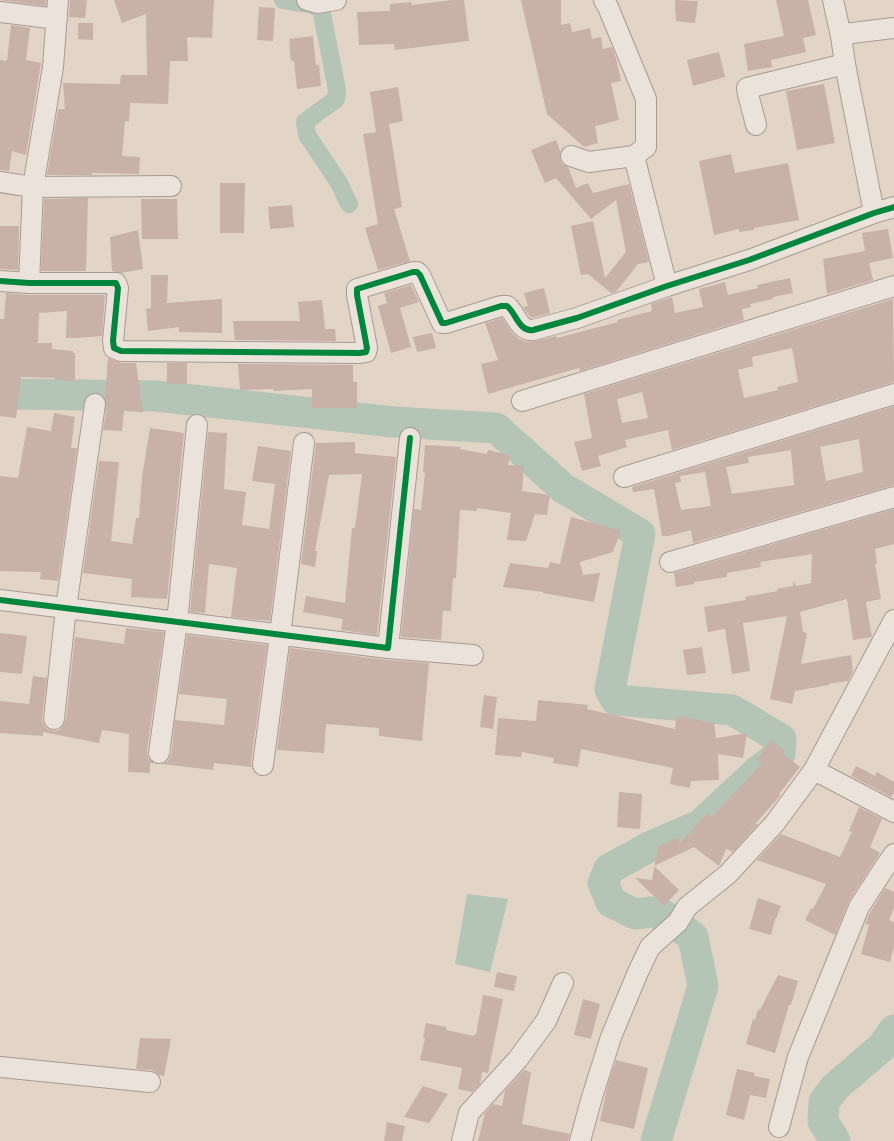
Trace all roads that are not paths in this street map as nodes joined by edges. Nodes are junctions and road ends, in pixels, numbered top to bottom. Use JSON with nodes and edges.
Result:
{"nodes":[{"id":1,"x":307,"y":0,"type":"edge"},
{"id":2,"x":336,"y":0,"type":"edge"},
{"id":3,"x":604,"y":0,"type":"edge"},
{"id":4,"x":833,"y":0,"type":"edge"},
{"id":5,"x":58,"y":10,"type":"edge"},
{"id":6,"x":0,"y":12,"type":"edge"},
{"id":7,"x":894,"y":28,"type":"edge"},
{"id":8,"x":841,"y":36,"type":"junction"},
{"id":9,"x":845,"y":64,"type":"junction"},
{"id":10,"x":756,"y":125,"type":"dead end"},
{"id":11,"x":571,"y":156,"type":"dead end"},
{"id":12,"x":634,"y":156,"type":"junction"},
{"id":13,"x":0,"y":182,"type":"edge"},
{"id":14,"x":171,"y":186,"type":"dead end"},
{"id":15,"x":34,"y":187,"type":"junction"},
{"id":16,"x":894,"y":207,"type":"edge"},
{"id":17,"x":874,"y":212,"type":"junction"},
{"id":18,"x":0,"y":281,"type":"edge"},
{"id":19,"x":29,"y":283,"type":"junction"},
{"id":20,"x":667,"y":286,"type":"junction"},
{"id":21,"x":894,"y":286,"type":"edge"},
{"id":22,"x":894,"y":394,"type":"edge"},
{"id":23,"x":522,"y":401,"type":"dead end"},
{"id":24,"x":95,"y":404,"type":"dead end"},
{"id":25,"x":197,"y":425,"type":"dead end"},
{"id":26,"x":410,"y":438,"type":"dead end"},
{"id":27,"x":304,"y":443,"type":"dead end"},
{"id":28,"x":624,"y":478,"type":"dead end"},
{"id":29,"x":894,"y":497,"type":"edge"},
{"id":30,"x":670,"y":562,"type":"dead end"},
{"id":31,"x":0,"y":600,"type":"edge"},
{"id":32,"x":66,"y":608,"type":"junction"},
{"id":33,"x":894,"y":620,"type":"edge"},
{"id":34,"x":176,"y":622,"type":"junction"},
{"id":35,"x":280,"y":635,"type":"junction"},
{"id":36,"x":388,"y":648,"type":"junction"},
{"id":37,"x":473,"y":655,"type":"dead end"},
{"id":38,"x":54,"y":719,"type":"dead end"},
{"id":39,"x":159,"y":753,"type":"dead end"},
{"id":40,"x":263,"y":765,"type":"dead end"},
{"id":41,"x":814,"y":770,"type":"junction"},
{"id":42,"x":894,"y":812,"type":"edge"},
{"id":43,"x":894,"y":854,"type":"edge"},
{"id":44,"x":563,"y":983,"type":"dead end"},
{"id":45,"x":0,"y":1067,"type":"edge"},
{"id":46,"x":150,"y":1082,"type":"dead end"},
{"id":47,"x":779,"y":1127,"type":"dead end"},
{"id":48,"x":462,"y":1141,"type":"edge"},
{"id":49,"x":580,"y":1141,"type":"edge"}],
"edges":[{"from":1,"to":2,"type":"street"},
{"from":3,"to":12,"type":"street"},
{"from":4,"to":8,"type":"street"},
{"from":5,"to":6,"type":"street"},
{"from":5,"to":15,"type":"street"},
{"from":7,"to":8,"type":"street"},
{"from":8,"to":9,"type":"street"},
{"from":9,"to":10,"type":"street"},
{"from":9,"to":17,"type":"street"},
{"from":11,"to":12,"type":"street"},
{"from":12,"to":20,"type":"street"},
{"from":13,"to":15,"type":"street"},
{"from":14,"to":15,"type":"street"},
{"from":15,"to":19,"type":"street"},
{"from":16,"to":17,"type":"street"},
{"from":17,"to":20,"type":"street"},
{"from":18,"to":19,"type":"street"},
{"from":19,"to":20,"type":"street"},
{"from":21,"to":23,"type":"street"},
{"from":22,"to":28,"type":"street"},
{"from":24,"to":32,"type":"street"},
{"from":25,"to":34,"type":"street"},
{"from":26,"to":36,"type":"street"},
{"from":27,"to":35,"type":"street"},
{"from":29,"to":30,"type":"street"},
{"from":31,"to":32,"type":"street"},
{"from":32,"to":34,"type":"street"},
{"from":32,"to":38,"type":"street"},
{"from":33,"to":41,"type":"street"},
{"from":34,"to":35,"type":"street"},
{"from":34,"to":39,"type":"street"},
{"from":35,"to":36,"type":"street"},
{"from":35,"to":40,"type":"street"},
{"from":36,"to":37,"type":"street"},
{"from":41,"to":42,"type":"street"},
{"from":41,"to":49,"type":"street"},
{"from":43,"to":47,"type":"street"},
{"from":44,"to":48,"type":"street"},
{"from":45,"to":46,"type":"street"}]}
